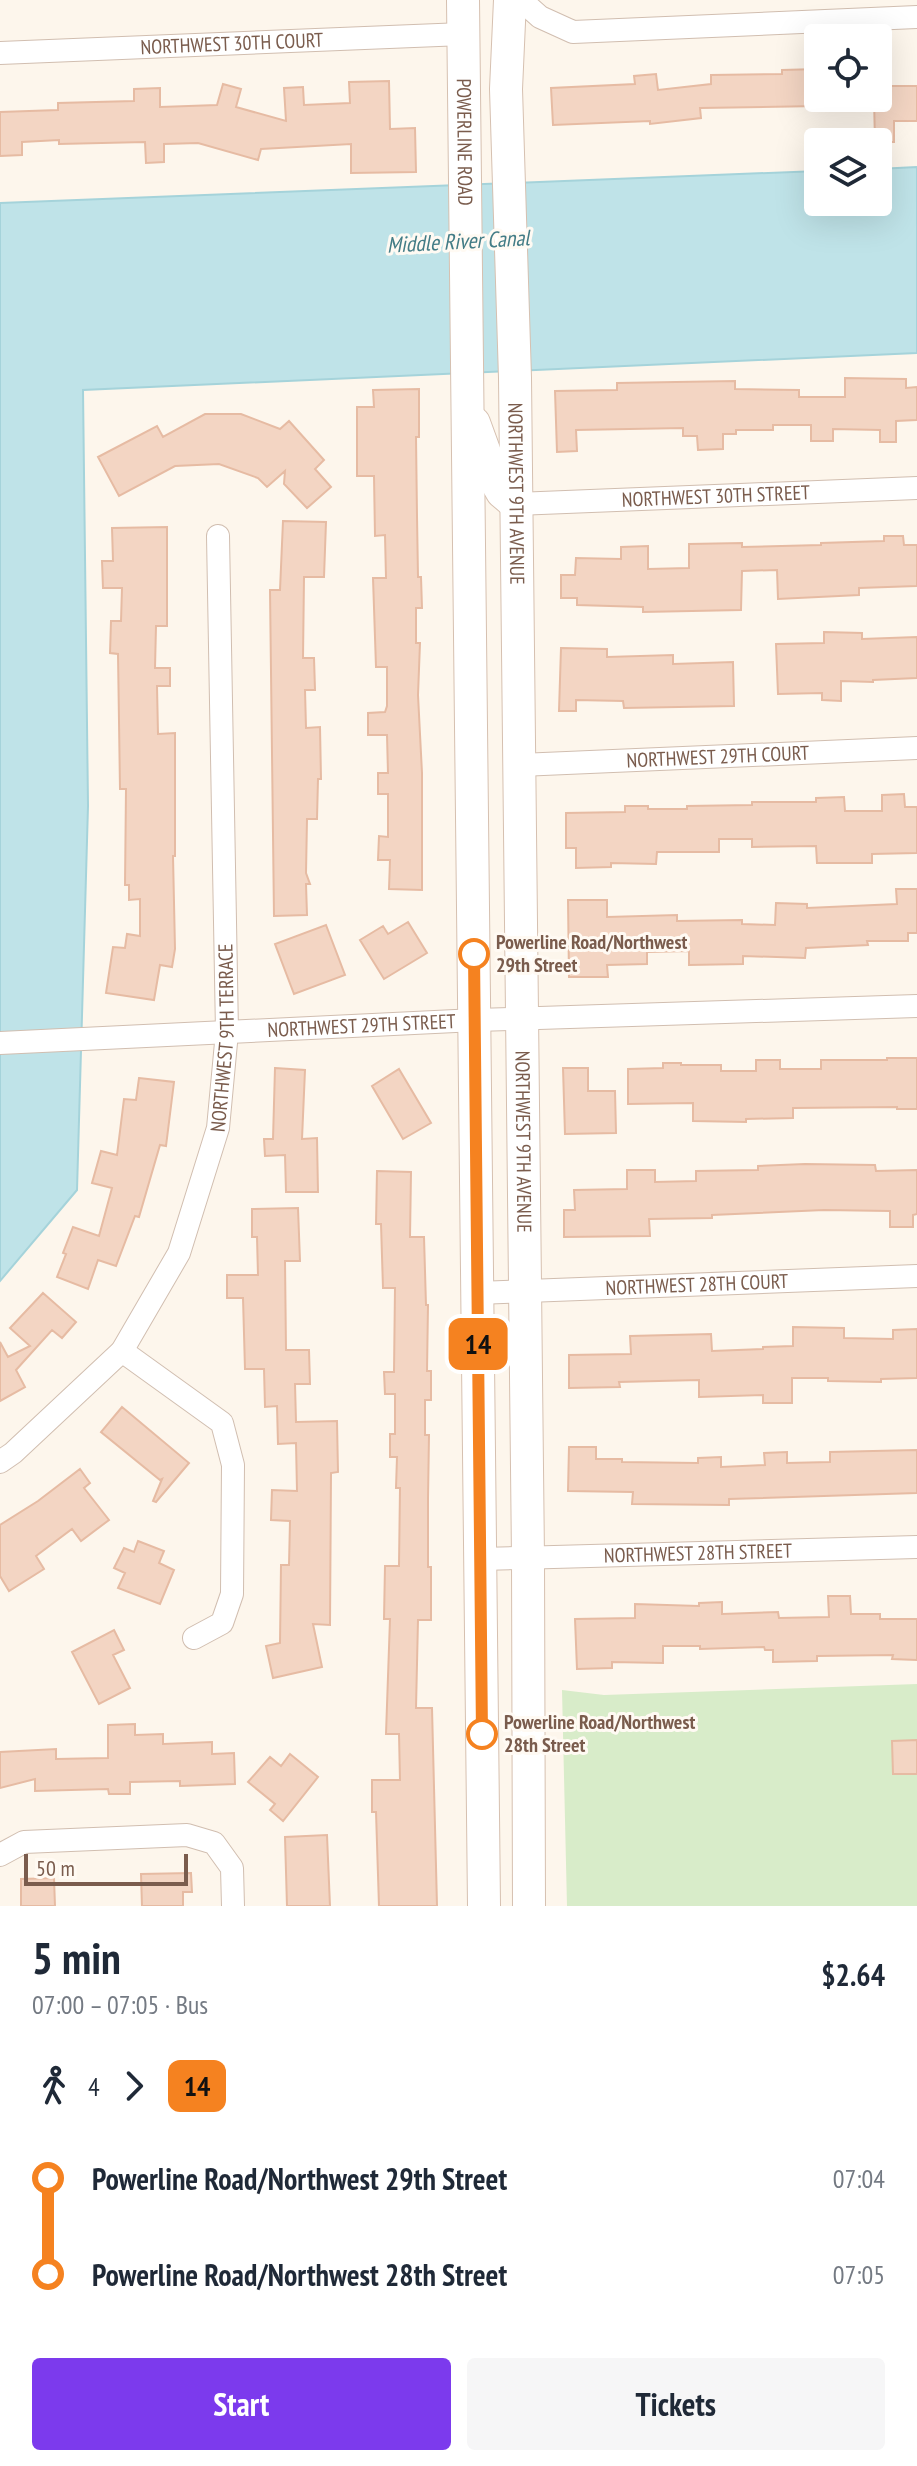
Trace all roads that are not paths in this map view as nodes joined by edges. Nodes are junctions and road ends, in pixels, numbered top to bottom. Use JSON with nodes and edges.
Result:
{"nodes":[{"id":1,"x":463,"y":0,"type":"edge"},
{"id":2,"x":510,"y":0,"type":"edge"},
{"id":3,"x":521,"y":0,"type":"edge"},
{"id":4,"x":917,"y":17,"type":"edge"},
{"id":5,"x":463,"y":34,"type":"junction"},
{"id":6,"x":0,"y":53,"type":"edge"},
{"id":7,"x":506,"y":89,"type":"junction"},
{"id":8,"x":467,"y":392,"type":"junction"},
{"id":9,"x":917,"y":488,"type":"edge"},
{"id":10,"x":516,"y":504,"type":"junction"},
{"id":11,"x":218,"y":536,"type":"dead end"},
{"id":12,"x":917,"y":748,"type":"edge"},
{"id":13,"x":520,"y":765,"type":"junction"},
{"id":14,"x":917,"y":1006,"type":"edge"},
{"id":15,"x":521,"y":1018,"type":"junction"},
{"id":16,"x":476,"y":1020,"type":"junction"},
{"id":17,"x":227,"y":1032,"type":"junction"},
{"id":18,"x":0,"y":1043,"type":"edge"},
{"id":19,"x":917,"y":1276,"type":"edge"},
{"id":20,"x":525,"y":1292,"type":"junction"},
{"id":21,"x":477,"y":1293,"type":"junction"},
{"id":22,"x":122,"y":1351,"type":"junction"},
{"id":23,"x":0,"y":1462,"type":"edge"},
{"id":24,"x":917,"y":1547,"type":"edge"},
{"id":25,"x":528,"y":1558,"type":"junction"},
{"id":26,"x":480,"y":1559,"type":"junction"},
{"id":27,"x":194,"y":1638,"type":"dead end"},
{"id":28,"x":0,"y":1855,"type":"edge"},
{"id":29,"x":233,"y":1906,"type":"edge"},
{"id":30,"x":484,"y":1906,"type":"edge"},
{"id":31,"x":529,"y":1906,"type":"edge"}],
"edges":[{"from":1,"to":5,"type":"main road","name":"POWERLINE ROAD"},
{"from":2,"to":7,"type":"main road"},
{"from":3,"to":4,"type":"street"},
{"from":5,"to":6,"type":"street","name":"NORTHWEST 30TH COURT"},
{"from":5,"to":7,"type":"main road"},
{"from":5,"to":8,"type":"main road","name":"POWERLINE ROAD"},
{"from":7,"to":10,"type":"main road","name":"NORTHWEST 9TH AVENUE"},
{"from":8,"to":10,"type":"main road"},
{"from":8,"to":16,"type":"main road"},
{"from":9,"to":10,"type":"street","name":"NORTHWEST 30TH STREET"},
{"from":10,"to":13,"type":"main road","name":"NORTHWEST 9TH AVENUE"},
{"from":11,"to":17,"type":"street","name":"NORTHWEST 9TH TERRACE"},
{"from":12,"to":13,"type":"street","name":"NORTHWEST 29TH COURT"},
{"from":13,"to":15,"type":"main road","name":"NORTHWEST 9TH AVENUE"},
{"from":14,"to":15,"type":"street","name":"NORTHWEST 29TH STREET"},
{"from":15,"to":16,"type":"street","name":"NORTHWEST 29TH STREET"},
{"from":15,"to":20,"type":"main road","name":"NORTHWEST 9TH AVENUE"},
{"from":16,"to":17,"type":"street","name":"NORTHWEST 29TH STREET"},
{"from":16,"to":21,"type":"main road"},
{"from":17,"to":18,"type":"street","name":"NORTHWEST 29TH STREET"},
{"from":17,"to":22,"type":"street","name":"NORTHWEST 9TH TERRACE"},
{"from":19,"to":20,"type":"street","name":"NORTHWEST 28TH COURT"},
{"from":20,"to":21,"type":"street","name":"NORTHWEST 28TH COURT"},
{"from":20,"to":25,"type":"main road","name":"NORTHWEST 9TH AVENUE"},
{"from":21,"to":26,"type":"main road"},
{"from":22,"to":23,"type":"street","name":"NORTHWEST 9TH TERRACE"},
{"from":22,"to":27,"type":"street"},
{"from":24,"to":25,"type":"street","name":"NORTHWEST 28TH STREET"},
{"from":25,"to":26,"type":"street","name":"NORTHWEST 28TH STREET"},
{"from":25,"to":31,"type":"main road","name":"NORTHWEST 9TH AVENUE"},
{"from":26,"to":30,"type":"main road"},
{"from":28,"to":29,"type":"street"}]}
